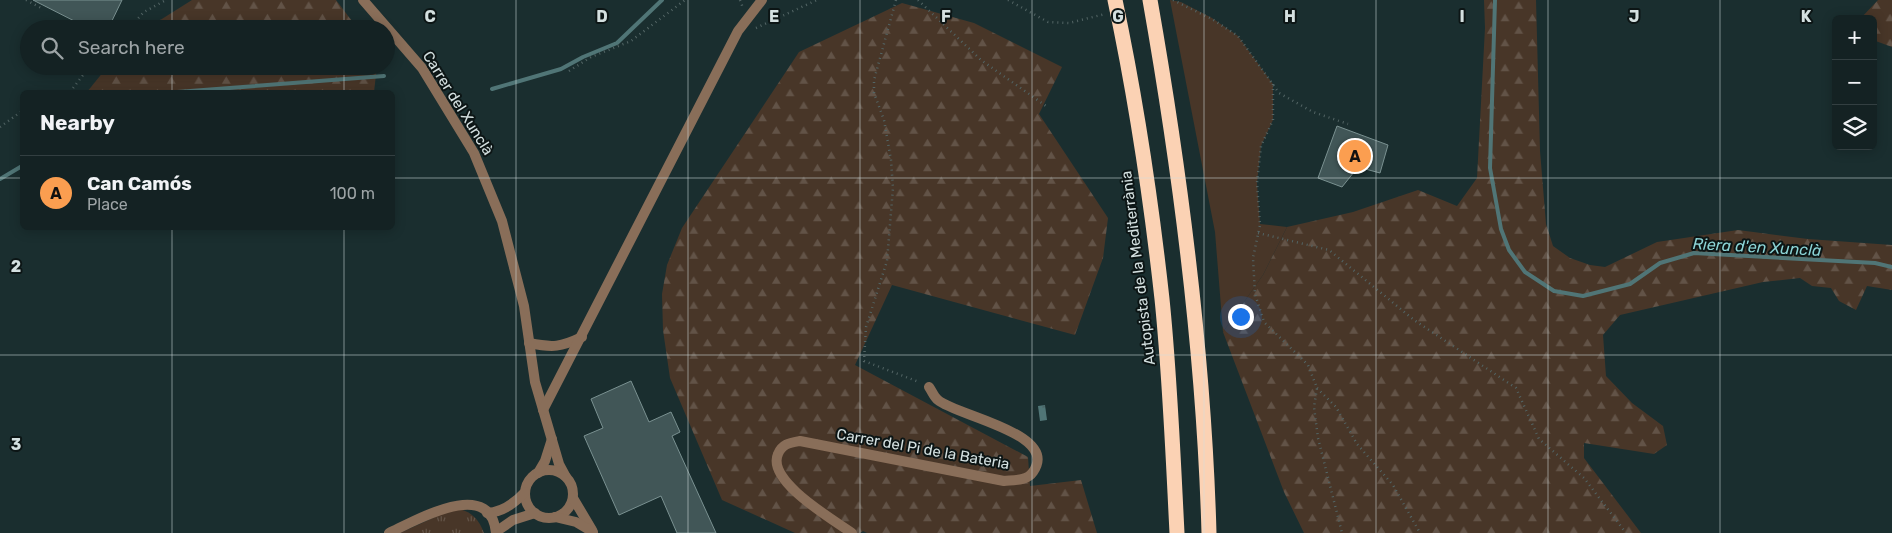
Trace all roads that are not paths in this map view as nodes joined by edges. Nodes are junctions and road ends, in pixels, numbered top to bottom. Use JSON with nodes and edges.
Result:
{"nodes":[{"id":1,"x":363,"y":0,"type":"edge"},
{"id":2,"x":762,"y":0,"type":"edge"},
{"id":3,"x":1115,"y":0,"type":"edge"},
{"id":4,"x":1150,"y":0,"type":"edge"},
{"id":5,"x":380,"y":20,"type":"edge"},
{"id":6,"x":395,"y":37,"type":"edge"},
{"id":7,"x":582,"y":337,"type":"junction"},
{"id":8,"x":529,"y":343,"type":"junction"},
{"id":9,"x":929,"y":387,"type":"road end"},
{"id":10,"x":543,"y":410,"type":"junction"},
{"id":11,"x":552,"y":439,"type":"junction"},
{"id":12,"x":538,"y":473,"type":"junction"},
{"id":13,"x":566,"y":477,"type":"junction"},
{"id":14,"x":525,"y":492,"type":"junction"},
{"id":15,"x":573,"y":498,"type":"junction"},
{"id":16,"x":487,"y":513,"type":"junction"},
{"id":17,"x":535,"y":513,"type":"junction"},
{"id":18,"x":556,"y":517,"type":"junction"},
{"id":19,"x":496,"y":532,"type":"edge"},
{"id":20,"x":594,"y":532,"type":"edge"},
{"id":21,"x":389,"y":533,"type":"edge"},
{"id":22,"x":852,"y":533,"type":"edge"},
{"id":23,"x":1177,"y":533,"type":"edge"},
{"id":24,"x":1209,"y":533,"type":"edge"}],
"edges":[{"from":1,"to":5,"type":"street","name":"Carrer del Xunclà"},
{"from":2,"to":7,"type":"street"},
{"from":3,"to":23,"type":"highway","name":"Autopista de la Mediterrània"},
{"from":4,"to":24,"type":"highway"},
{"from":6,"to":8,"type":"street","name":"Carrer del Xunclà"},
{"from":7,"to":8,"type":"street"},
{"from":7,"to":10,"type":"street"},
{"from":8,"to":10,"type":"street","name":"Carrer del Xunclà"},
{"from":9,"to":22,"type":"street","name":"Carrer del Pi de la Bateria"},
{"from":10,"to":11,"type":"street","name":"Carrer del Xunclà"},
{"from":11,"to":12,"type":"street"},
{"from":11,"to":13,"type":"street","name":"Carrer del Xunclà"},
{"from":12,"to":13,"type":"street"},
{"from":12,"to":14,"type":"street"},
{"from":13,"to":15,"type":"street"},
{"from":14,"to":16,"type":"street"},
{"from":14,"to":17,"type":"street"},
{"from":15,"to":18,"type":"street"},
{"from":15,"to":20,"type":"street"},
{"from":16,"to":19,"type":"street"},
{"from":16,"to":21,"type":"street"},
{"from":17,"to":18,"type":"street"},
{"from":17,"to":19,"type":"street"},
{"from":18,"to":20,"type":"street"}]}
